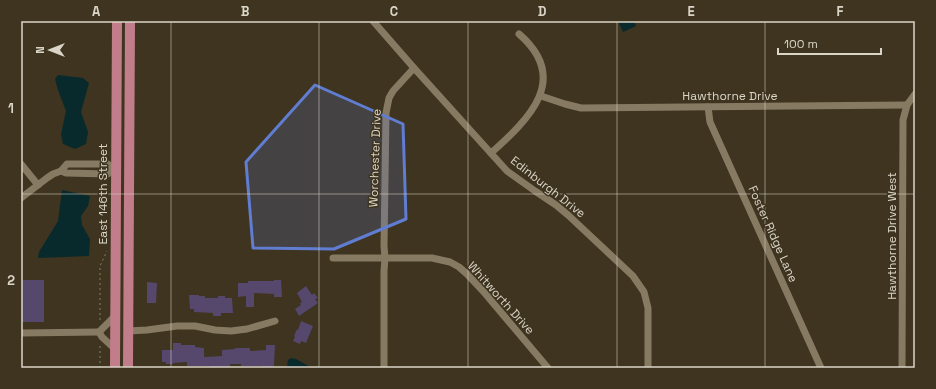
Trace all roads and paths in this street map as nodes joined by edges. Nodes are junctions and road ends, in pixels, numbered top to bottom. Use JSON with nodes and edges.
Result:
{"nodes":[{"id":1,"x":118,"y":21,"type":"edge"},
{"id":2,"x":130,"y":21,"type":"edge"},
{"id":3,"x":373,"y":21,"type":"edge"},
{"id":4,"x":519,"y":34,"type":"dead end"},
{"id":5,"x":414,"y":68,"type":"junction"},
{"id":6,"x":915,"y":94,"type":"edge"},
{"id":7,"x":541,"y":96,"type":"junction"},
{"id":8,"x":907,"y":106,"type":"junction"},
{"id":9,"x":708,"y":107,"type":"junction"},
{"id":10,"x":491,"y":153,"type":"junction"},
{"id":11,"x":21,"y":164,"type":"edge"},
{"id":12,"x":114,"y":170,"type":"junction"},
{"id":13,"x":129,"y":170,"type":"junction"},
{"id":14,"x":38,"y":185,"type":"junction"},
{"id":15,"x":21,"y":198,"type":"edge"},
{"id":16,"x":107,"y":250,"type":"dead end"},
{"id":17,"x":333,"y":258,"type":"dead end"},
{"id":18,"x":385,"y":258,"type":"junction"},
{"id":19,"x":116,"y":315,"type":"junction"},
{"id":20,"x":275,"y":321,"type":"dead end"},
{"id":21,"x":99,"y":329,"type":"junction"},
{"id":22,"x":128,"y":331,"type":"junction"},
{"id":23,"x":21,"y":333,"type":"edge"},
{"id":24,"x":100,"y":341,"type":"dead end"},
{"id":25,"x":115,"y":349,"type":"junction"},
{"id":26,"x":100,"y":368,"type":"edge"},
{"id":27,"x":115,"y":368,"type":"edge"},
{"id":28,"x":128,"y":368,"type":"edge"},
{"id":29,"x":384,"y":368,"type":"edge"},
{"id":30,"x":548,"y":368,"type":"edge"},
{"id":31,"x":648,"y":368,"type":"edge"},
{"id":32,"x":821,"y":368,"type":"edge"},
{"id":33,"x":902,"y":368,"type":"edge"}],
"edges":[{"from":1,"to":12,"type":"main road","name":"East 146th Street"},
{"from":2,"to":13,"type":"main road"},
{"from":3,"to":5,"type":"street","name":"Edinburgh Drive"},
{"from":4,"to":7,"type":"street"},
{"from":5,"to":10,"type":"street","name":"Edinburgh Drive"},
{"from":5,"to":18,"type":"street","name":"Worchester Drive"},
{"from":6,"to":8,"type":"street"},
{"from":7,"to":9,"type":"street","name":"Hawthorne Drive"},
{"from":7,"to":10,"type":"street"},
{"from":8,"to":9,"type":"street","name":"Hawthorne Drive"},
{"from":8,"to":33,"type":"street","name":"Hawthorne Drive West"},
{"from":9,"to":32,"type":"street","name":"Foster Ridge Lane"},
{"from":10,"to":31,"type":"street","name":"Edinburgh Drive"},
{"from":11,"to":14,"type":"street"},
{"from":12,"to":13,"type":"street"},
{"from":12,"to":14,"type":"street"},
{"from":12,"to":19,"type":"main road","name":"East 146th Street"},
{"from":13,"to":22,"type":"main road"},
{"from":14,"to":15,"type":"street"},
{"from":16,"to":21,"type":"path"},
{"from":17,"to":18,"type":"street","name":"Whitworth Drive"},
{"from":18,"to":29,"type":"street","name":"Worchester Drive"},
{"from":18,"to":30,"type":"street","name":"Whitworth Drive"},
{"from":19,"to":21,"type":"street"},
{"from":19,"to":25,"type":"main road","name":"East 146th Street"},
{"from":20,"to":22,"type":"street"},
{"from":21,"to":23,"type":"street"},
{"from":21,"to":25,"type":"street"},
{"from":22,"to":28,"type":"main road"},
{"from":24,"to":26,"type":"path"},
{"from":25,"to":27,"type":"main road","name":"East 146th Street"}]}
